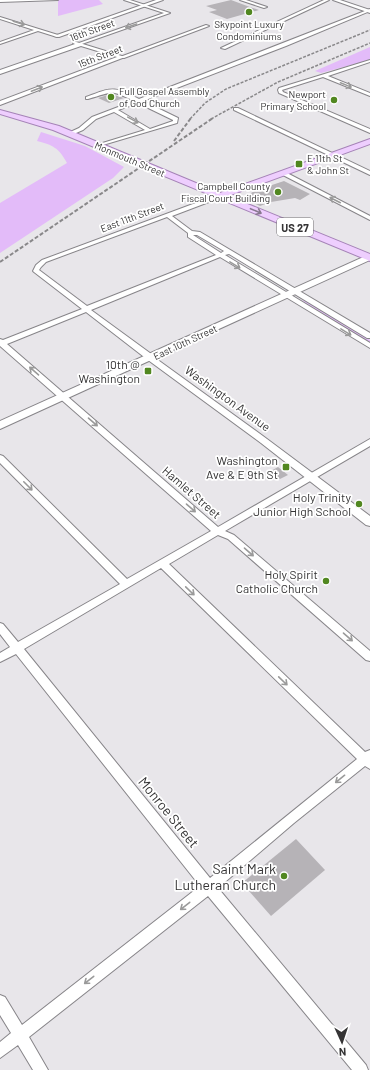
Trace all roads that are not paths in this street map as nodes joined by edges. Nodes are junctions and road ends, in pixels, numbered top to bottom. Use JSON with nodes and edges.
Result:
{"nodes":[{"id":1,"x":56,"y":0,"type":"edge"},
{"id":2,"x":126,"y":0,"type":"edge"},
{"id":3,"x":161,"y":0,"type":"edge"},
{"id":4,"x":244,"y":0,"type":"edge"},
{"id":5,"x":327,"y":0,"type":"edge"},
{"id":6,"x":335,"y":0,"type":"edge"},
{"id":7,"x":0,"y":1,"type":"edge"},
{"id":8,"x":146,"y":6,"type":"junction"},
{"id":9,"x":265,"y":7,"type":"dead end"},
{"id":10,"x":369,"y":11,"type":"edge"},
{"id":11,"x":0,"y":18,"type":"edge"},
{"id":12,"x":207,"y":26,"type":"dead end"},
{"id":13,"x":38,"y":30,"type":"junction"},
{"id":14,"x":57,"y":36,"type":"junction"},
{"id":15,"x":0,"y":43,"type":"edge"},
{"id":16,"x":80,"y":44,"type":"junction"},
{"id":17,"x":223,"y":48,"type":"dead end"},
{"id":18,"x":122,"y":57,"type":"junction"},
{"id":19,"x":369,"y":62,"type":"edge"},
{"id":20,"x":0,"y":72,"type":"edge"},
{"id":21,"x":322,"y":75,"type":"junction"},
{"id":22,"x":370,"y":95,"type":"edge"},
{"id":23,"x":88,"y":98,"type":"dead end"},
{"id":24,"x":140,"y":101,"type":"junction"},
{"id":25,"x":0,"y":103,"type":"edge"},
{"id":26,"x":236,"y":109,"type":"dead end"},
{"id":27,"x":116,"y":111,"type":"junction"},
{"id":28,"x":0,"y":112,"type":"edge"},
{"id":29,"x":149,"y":130,"type":"junction"},
{"id":30,"x":370,"y":131,"type":"edge"},
{"id":31,"x":69,"y":134,"type":"junction"},
{"id":32,"x":370,"y":141,"type":"edge"},
{"id":33,"x":98,"y":146,"type":"junction"},
{"id":34,"x":332,"y":155,"type":"junction"},
{"id":35,"x":370,"y":172,"type":"edge"},
{"id":36,"x":283,"y":174,"type":"junction"},
{"id":37,"x":220,"y":196,"type":"junction"},
{"id":38,"x":168,"y":215,"type":"junction"},
{"id":39,"x":370,"y":218,"type":"edge"},
{"id":40,"x":191,"y":233,"type":"junction"},
{"id":41,"x":228,"y":252,"type":"junction"},
{"id":42,"x":219,"y":255,"type":"junction"},
{"id":43,"x":370,"y":258,"type":"edge"},
{"id":44,"x":38,"y":266,"type":"joint"},
{"id":45,"x":291,"y":293,"type":"junction"},
{"id":46,"x":86,"y":309,"type":"junction"},
{"id":47,"x":370,"y":336,"type":"edge"},
{"id":48,"x":1,"y":343,"type":"edge"},
{"id":49,"x":370,"y":346,"type":"edge"},
{"id":50,"x":150,"y":358,"type":"junction"},
{"id":51,"x":64,"y":396,"type":"junction"},
{"id":52,"x":0,"y":425,"type":"edge"},
{"id":53,"x":370,"y":442,"type":"edge"},
{"id":54,"x":0,"y":458,"type":"edge"},
{"id":55,"x":311,"y":477,"type":"junction"},
{"id":56,"x":370,"y":522,"type":"edge"},
{"id":57,"x":217,"y":531,"type":"junction"},
{"id":58,"x":162,"y":563,"type":"junction"},
{"id":59,"x":126,"y":584,"type":"junction"},
{"id":60,"x":0,"y":627,"type":"edge"},
{"id":61,"x":17,"y":647,"type":"junction"},
{"id":62,"x":370,"y":657,"type":"edge"},
{"id":63,"x":0,"y":658,"type":"edge"},
{"id":64,"x":368,"y":759,"type":"edge"},
{"id":65,"x":209,"y":887,"type":"junction"},
{"id":66,"x":0,"y":1002,"type":"edge"},
{"id":67,"x":19,"y":1035,"type":"junction"},
{"id":68,"x":0,"y":1051,"type":"edge"},
{"id":69,"x":41,"y":1070,"type":"edge"},
{"id":70,"x":361,"y":1070,"type":"edge"}],
"edges":[{"from":1,"to":7,"type":"street"},
{"from":2,"to":8,"type":"street"},
{"from":3,"to":8,"type":"street"},
{"from":4,"to":9,"type":"street"},
{"from":5,"to":17,"type":"street"},
{"from":6,"to":10,"type":"street"},
{"from":8,"to":14,"type":"street"},
{"from":8,"to":16,"type":"street","name":"16th Street","one_way":true},
{"from":10,"to":24,"type":"street"},
{"from":11,"to":13,"type":"street","one_way":true},
{"from":12,"to":18,"type":"street","name":"15th Street"},
{"from":13,"to":14,"type":"street"},
{"from":13,"to":15,"type":"street"},
{"from":14,"to":16,"type":"street"},
{"from":16,"to":18,"type":"street"},
{"from":16,"to":20,"type":"street","name":"16th Street"},
{"from":25,"to":18,"type":"street","name":"15th Street","one_way":true},
{"from":19,"to":21,"type":"street"},
{"from":21,"to":22,"type":"street","one_way":true},
{"from":21,"to":30,"type":"street"},
{"from":23,"to":24,"type":"street"},
{"from":24,"to":27,"type":"street"},
{"from":24,"to":29,"type":"street"},
{"from":26,"to":34,"type":"street"},
{"from":27,"to":29,"type":"street","one_way":true},
{"from":27,"to":31,"type":"street"},
{"from":28,"to":31,"type":"main road","name":"Monmouth Street","number":"US 27"},
{"from":29,"to":33,"type":"street"},
{"from":31,"to":33,"type":"main road","name":"Monmouth Street","number":"US 27"},
{"from":32,"to":34,"type":"main road","name":"East 11th Street"},
{"from":33,"to":37,"type":"main road","name":"Monmouth Street","number":"US 27"},
{"from":34,"to":35,"type":"street"},
{"from":34,"to":36,"type":"main road","name":"East 11th Street"},
{"from":36,"to":37,"type":"main road","name":"East 11th Street"},
{"from":39,"to":36,"type":"street","one_way":true},
{"from":37,"to":38,"type":"street","name":"East 11th Street"},
{"from":37,"to":43,"type":"main road","name":"Monmouth Street","number":"US 27","one_way":true},
{"from":38,"to":40,"type":"street"},
{"from":38,"to":44,"type":"street","name":"East 11th Street"},
{"from":40,"to":41,"type":"street"},
{"from":40,"to":42,"type":"street"},
{"from":41,"to":42,"type":"street"},
{"from":41,"to":45,"type":"street"},
{"from":42,"to":45,"type":"street","one_way":true},
{"from":42,"to":46,"type":"street"},
{"from":43,"to":45,"type":"main road","name":"East 10th Street"},
{"from":44,"to":46,"type":"street","name":"Washington Avenue"},
{"from":45,"to":47,"type":"street"},
{"from":45,"to":49,"type":"street","one_way":true},
{"from":45,"to":50,"type":"main road","name":"East 10th Street"},
{"from":46,"to":48,"type":"street"},
{"from":46,"to":50,"type":"street","name":"Washington Avenue"},
{"from":51,"to":48,"type":"street","name":"Hamlet Street","one_way":true},
{"from":50,"to":51,"type":"main road","name":"East 10th Street"},
{"from":50,"to":55,"type":"street","name":"Washington Avenue"},
{"from":51,"to":52,"type":"main road","name":"East 10th Street"},
{"from":51,"to":57,"type":"street","name":"Hamlet Street","one_way":true},
{"from":53,"to":55,"type":"street"},
{"from":54,"to":59,"type":"street","one_way":true},
{"from":55,"to":56,"type":"street","name":"Washington Avenue"},
{"from":55,"to":57,"type":"street"},
{"from":57,"to":58,"type":"street"},
{"from":57,"to":62,"type":"street","name":"Hamlet Street","one_way":true},
{"from":58,"to":59,"type":"street"},
{"from":58,"to":64,"type":"street","one_way":true},
{"from":59,"to":61,"type":"street"},
{"from":60,"to":61,"type":"street","name":"Monroe Street"},
{"from":61,"to":63,"type":"street"},
{"from":61,"to":65,"type":"street","name":"Monroe Street"},
{"from":64,"to":65,"type":"street","one_way":true},
{"from":65,"to":67,"type":"street","one_way":true},
{"from":65,"to":70,"type":"street","name":"Monroe Street"},
{"from":66,"to":67,"type":"street"},
{"from":67,"to":68,"type":"street"},
{"from":67,"to":69,"type":"street"}]}
